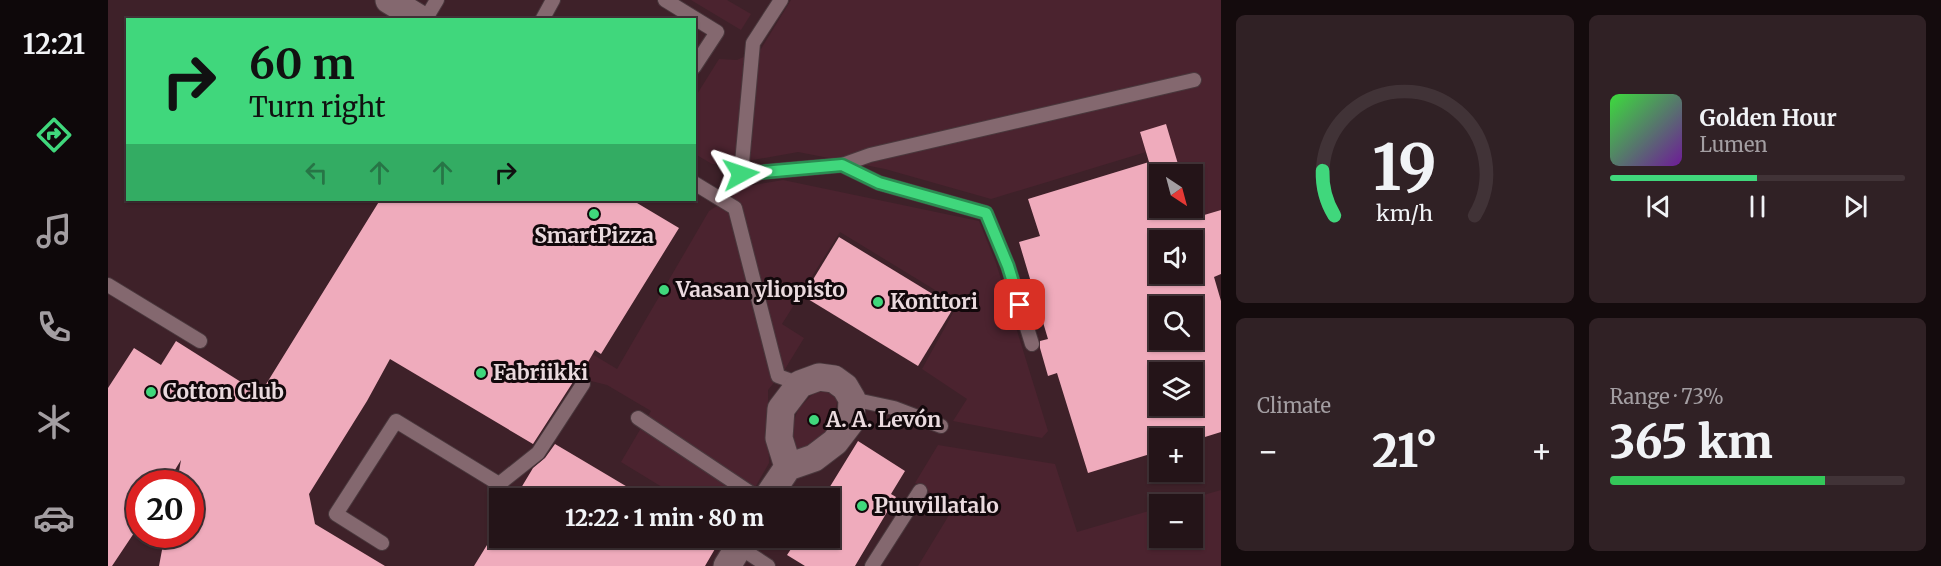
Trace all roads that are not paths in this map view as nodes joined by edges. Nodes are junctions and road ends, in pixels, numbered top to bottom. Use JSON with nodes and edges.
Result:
{"nodes":[{"id":1,"x":389,"y":0,"type":"edge"},
{"id":2,"x":437,"y":0,"type":"edge"},
{"id":3,"x":553,"y":0,"type":"edge"},
{"id":4,"x":665,"y":0,"type":"edge"},
{"id":5,"x":781,"y":0,"type":"edge"},
{"id":6,"x":420,"y":18,"type":"edge"},
{"id":7,"x":424,"y":18,"type":"edge"},
{"id":8,"x":543,"y":18,"type":"edge"},
{"id":9,"x":694,"y":18,"type":"edge"},
{"id":10,"x":696,"y":19,"type":"edge"},
{"id":11,"x":696,"y":65,"type":"edge"},
{"id":12,"x":1194,"y":80,"type":"dead end"},
{"id":13,"x":842,"y":165,"type":"junction"},
{"id":14,"x":696,"y":184,"type":"edge"},
{"id":15,"x":108,"y":285,"type":"edge"},
{"id":16,"x":200,"y":340,"type":"dead end"},
{"id":17,"x":1032,"y":344,"type":"dead end"},
{"id":18,"x":583,"y":384,"type":"dead end"},
{"id":19,"x":800,"y":384,"type":"junction"},
{"id":20,"x":852,"y":399,"type":"junction"},
{"id":21,"x":638,"y":418,"type":"dead end"},
{"id":22,"x":941,"y":426,"type":"dead end"},
{"id":23,"x":788,"y":467,"type":"junction"},
{"id":24,"x":743,"y":488,"type":"edge"},
{"id":25,"x":774,"y":488,"type":"edge"},
{"id":26,"x":920,"y":491,"type":"dead end"},
{"id":27,"x":382,"y":543,"type":"dead end"},
{"id":28,"x":737,"y":550,"type":"edge"},
{"id":29,"x":768,"y":566,"type":"edge"},
{"id":30,"x":872,"y":566,"type":"edge"}],
"edges":[{"from":1,"to":6,"type":"street"},
{"from":2,"to":7,"type":"lane"},
{"from":3,"to":8,"type":"lane"},
{"from":4,"to":9,"type":"lane"},
{"from":5,"to":13,"type":"lane"},
{"from":10,"to":11,"type":"lane"},
{"from":12,"to":13,"type":"lane"},
{"from":13,"to":17,"type":"lane"},
{"from":14,"to":19,"type":"lane"},
{"from":15,"to":16,"type":"lane"},
{"from":18,"to":27,"type":"lane"},
{"from":19,"to":20,"type":"street"},
{"from":19,"to":23,"type":"street"},
{"from":20,"to":22,"type":"lane"},
{"from":20,"to":23,"type":"street"},
{"from":21,"to":24,"type":"lane"},
{"from":23,"to":25,"type":"street"},
{"from":26,"to":30,"type":"lane"},
{"from":28,"to":29,"type":"lane"}]}
